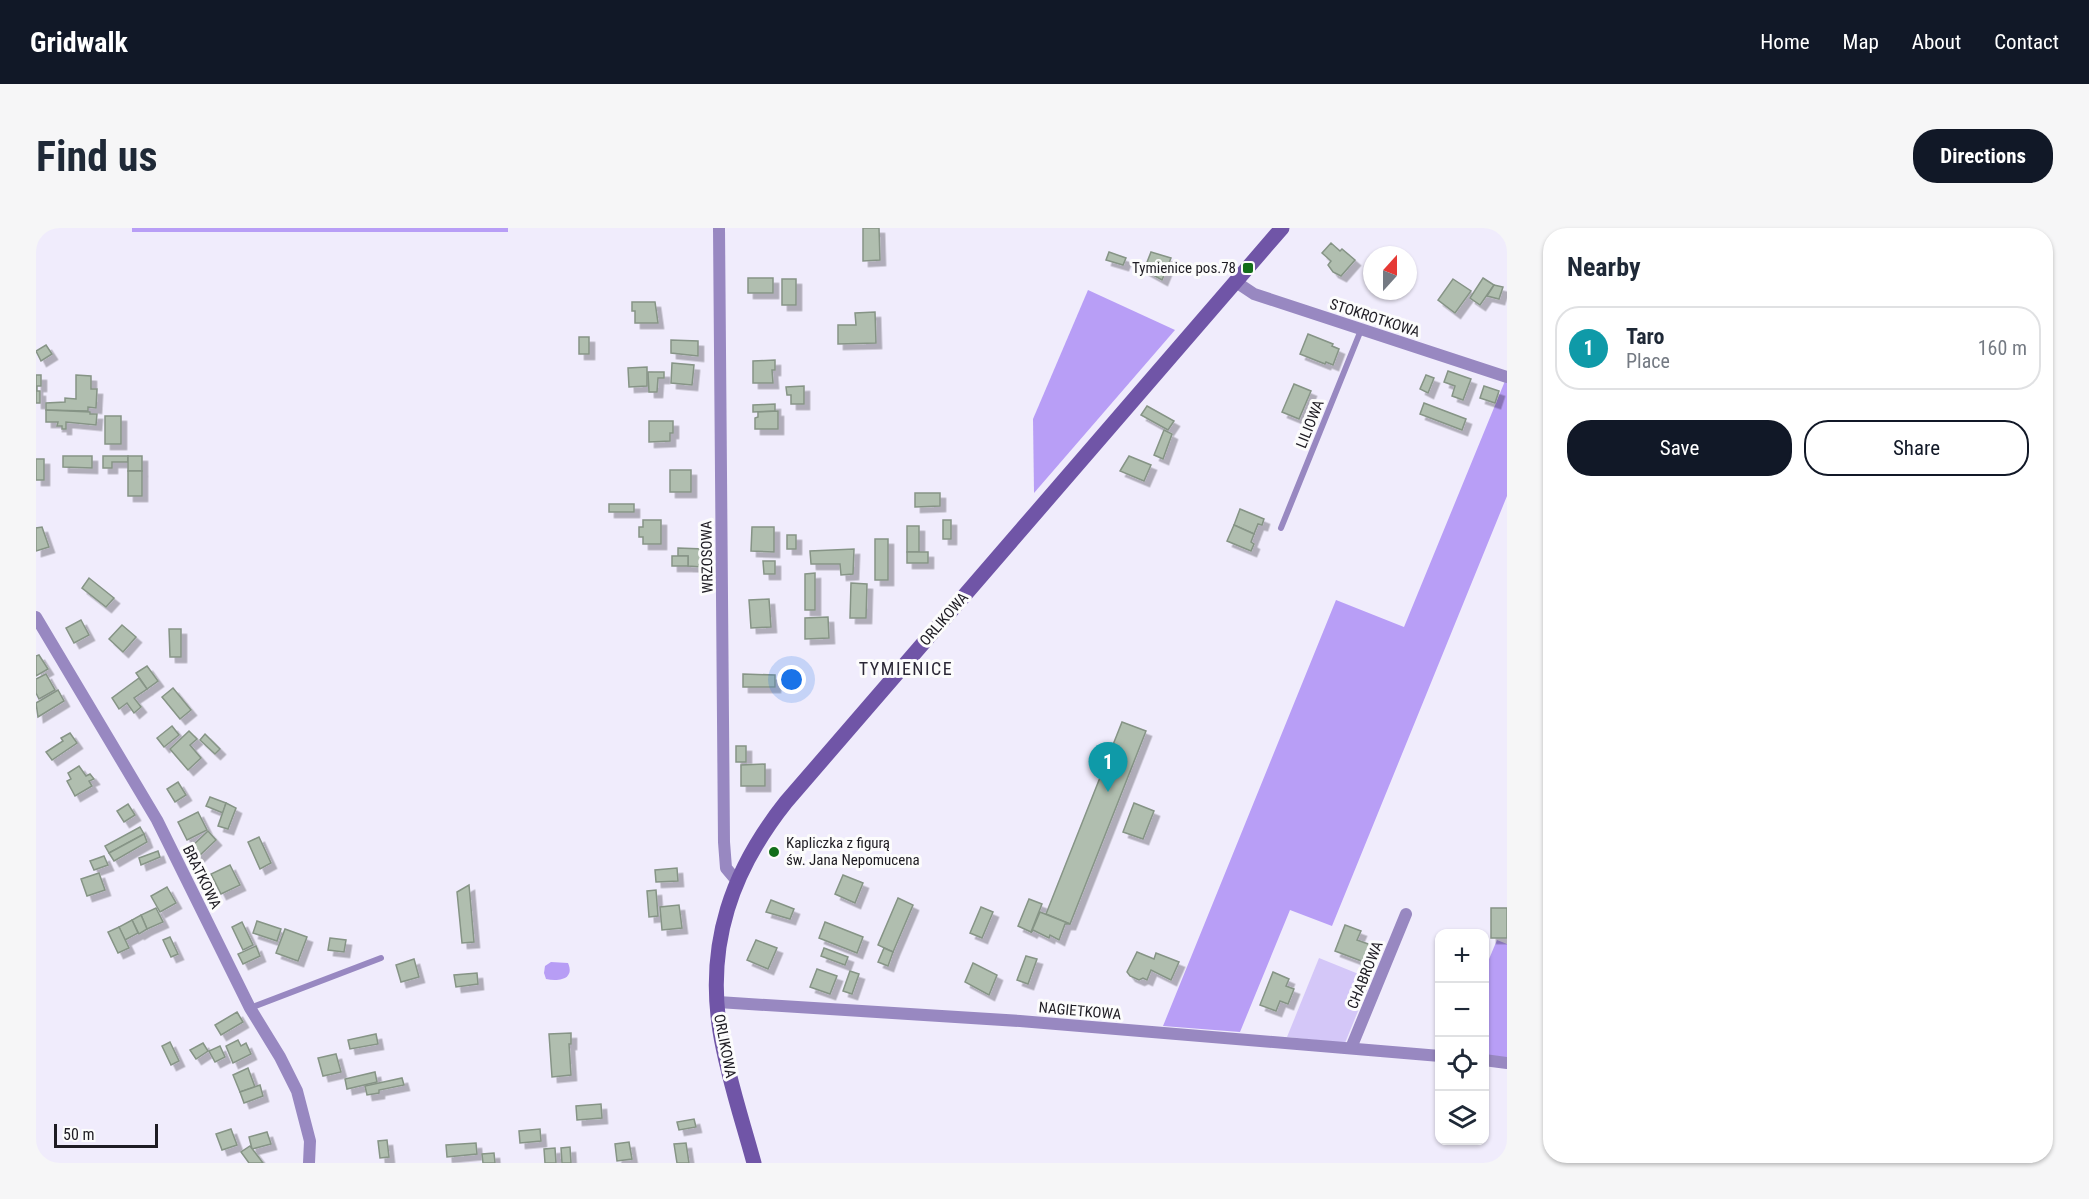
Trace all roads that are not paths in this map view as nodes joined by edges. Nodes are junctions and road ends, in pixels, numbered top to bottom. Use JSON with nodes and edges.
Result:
{"nodes":[{"id":1,"x":719,"y":228,"type":"edge"},
{"id":2,"x":1282,"y":228,"type":"edge"},
{"id":3,"x":1236,"y":282,"type":"junction"},
{"id":4,"x":1361,"y":329,"type":"junction"},
{"id":5,"x":1507,"y":377,"type":"edge"},
{"id":6,"x":1281,"y":528,"type":"dead end"},
{"id":7,"x":36,"y":617,"type":"edge"},
{"id":8,"x":737,"y":881,"type":"junction"},
{"id":9,"x":1406,"y":914,"type":"dead end"},
{"id":10,"x":381,"y":958,"type":"dead end"},
{"id":11,"x":718,"y":1002,"type":"junction"},
{"id":12,"x":250,"y":1008,"type":"junction"},
{"id":13,"x":1351,"y":1048,"type":"junction"},
{"id":14,"x":1435,"y":1056,"type":"edge"},
{"id":15,"x":1489,"y":1061,"type":"edge"},
{"id":16,"x":1507,"y":1063,"type":"edge"},
{"id":17,"x":309,"y":1163,"type":"edge"},
{"id":18,"x":754,"y":1163,"type":"edge"}],
"edges":[{"from":1,"to":8,"type":"street","name":"WRZOSOWA"},
{"from":2,"to":3,"type":"street","name":"ORLIKOWA"},
{"from":3,"to":4,"type":"street","name":"STOKROTKOWA"},
{"from":3,"to":8,"type":"street","name":"ORLIKOWA"},
{"from":4,"to":5,"type":"street","name":"STOKROTKOWA"},
{"from":4,"to":6,"type":"lane","name":"LILIOWA"},
{"from":7,"to":12,"type":"street","name":"BRATKOWA"},
{"from":8,"to":11,"type":"street","name":"ORLIKOWA"},
{"from":9,"to":13,"type":"street","name":"CHABROWA"},
{"from":10,"to":12,"type":"lane"},
{"from":11,"to":13,"type":"street","name":"NAGIETKOWA"},
{"from":11,"to":18,"type":"street","name":"ORLIKOWA"},
{"from":12,"to":17,"type":"street","name":"BRATKOWA"},
{"from":13,"to":14,"type":"street","name":"NAGIETKOWA"},
{"from":15,"to":16,"type":"street"}]}
